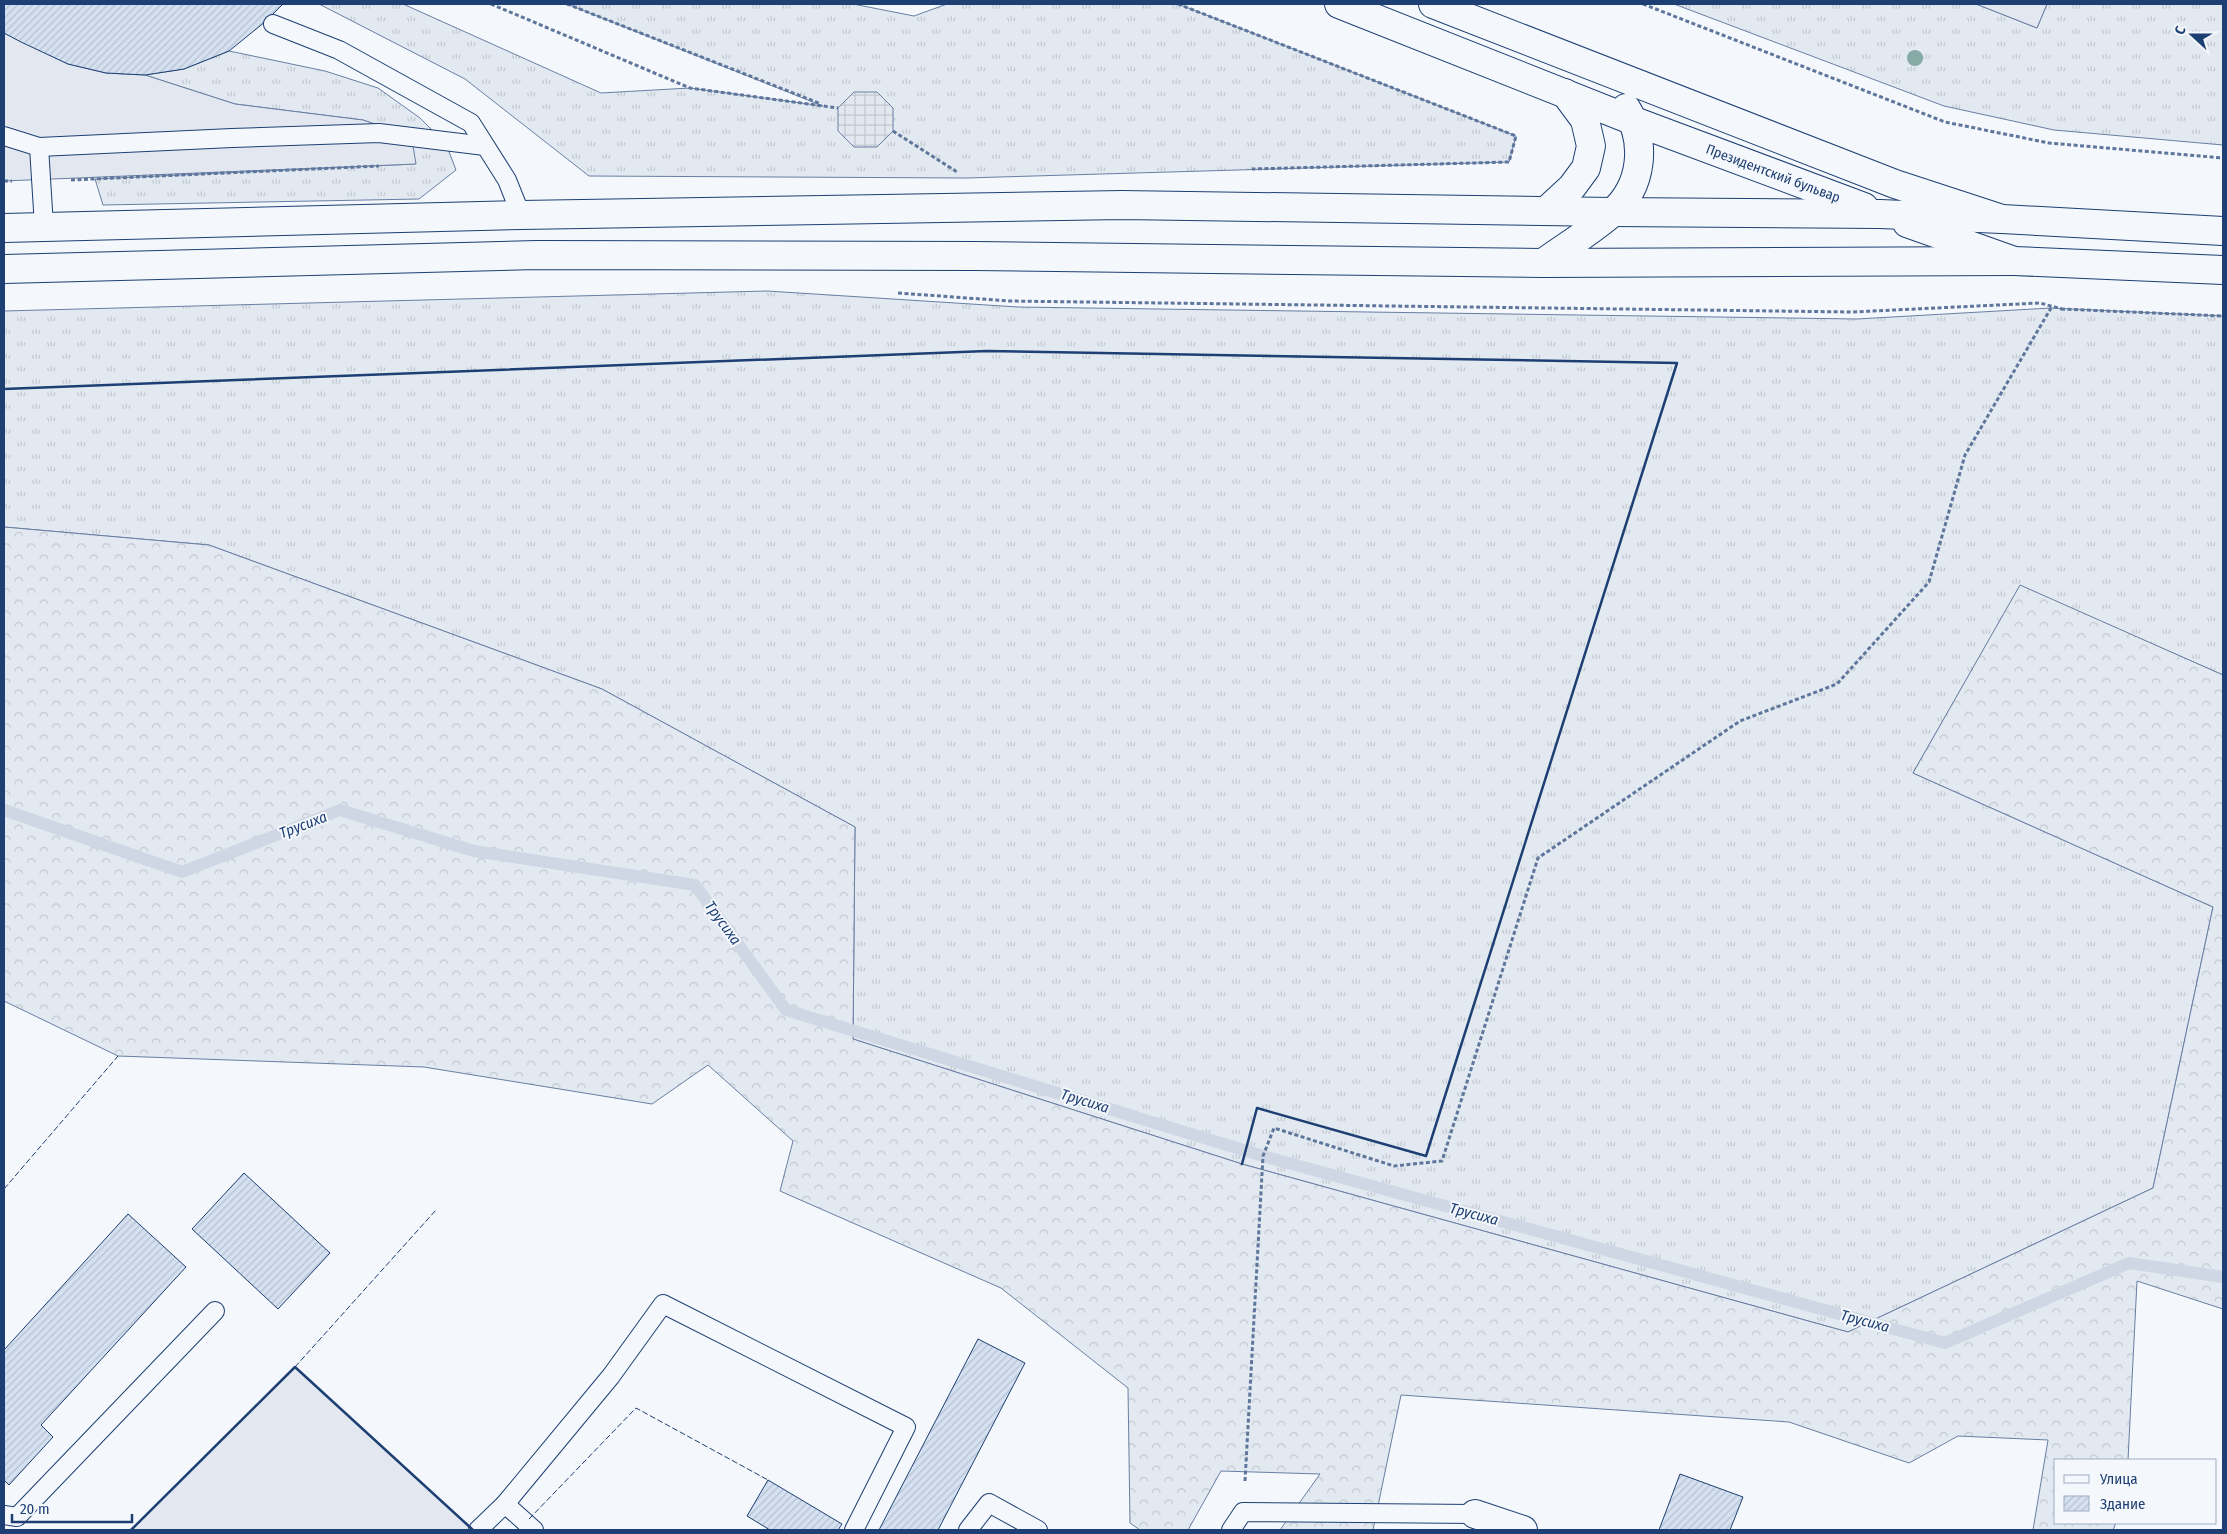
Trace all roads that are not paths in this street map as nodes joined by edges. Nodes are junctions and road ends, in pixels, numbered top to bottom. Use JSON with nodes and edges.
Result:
{"nodes":[{"id":1,"x":1339,"y":4,"type":"edge"},
{"id":2,"x":1433,"y":4,"type":"edge"},
{"id":3,"x":273,"y":24,"type":"dead end"},
{"id":4,"x":1587,"y":65,"type":"junction"},
{"id":5,"x":1565,"y":93,"type":"junction"},
{"id":6,"x":1634,"y":121,"type":"junction"},
{"id":7,"x":4,"y":136,"type":"edge"},
{"id":8,"x":486,"y":146,"type":"junction"},
{"id":9,"x":38,"y":147,"type":"junction"},
{"id":10,"x":1546,"y":211,"type":"junction"},
{"id":11,"x":1613,"y":212,"type":"junction"},
{"id":12,"x":1880,"y":214,"type":"junction"},
{"id":13,"x":521,"y":215,"type":"junction"},
{"id":14,"x":2002,"y":219,"type":"junction"},
{"id":15,"x":44,"y":226,"type":"junction"},
{"id":16,"x":4,"y":228,"type":"edge"},
{"id":17,"x":2223,"y":231,"type":"edge"},
{"id":18,"x":2014,"y":261,"type":"junction"},
{"id":19,"x":1543,"y":263,"type":"junction"},
{"id":20,"x":4,"y":269,"type":"edge"},
{"id":21,"x":2223,"y":270,"type":"edge"},
{"id":22,"x":215,"y":1311,"type":"dead end"},
{"id":23,"x":506,"y":1504,"type":"junction"},
{"id":24,"x":1475,"y":1514,"type":"joint"},
{"id":25,"x":4,"y":1515,"type":"edge"},
{"id":26,"x":478,"y":1530,"type":"edge"},
{"id":27,"x":534,"y":1530,"type":"edge"},
{"id":28,"x":854,"y":1530,"type":"edge"},
{"id":29,"x":968,"y":1530,"type":"edge"},
{"id":30,"x":1038,"y":1530,"type":"edge"},
{"id":31,"x":1232,"y":1530,"type":"edge"},
{"id":32,"x":1523,"y":1530,"type":"edge"}],
"edges":[{"from":1,"to":5,"type":"main road","name":"Президентский бульвар"},
{"from":2,"to":4,"type":"main road"},
{"from":3,"to":8,"type":"lane"},
{"from":4,"to":6,"type":"main road"},
{"from":4,"to":14,"type":"main road"},
{"from":5,"to":6,"type":"main road","name":"Президентский бульвар"},
{"from":5,"to":10,"type":"main road"},
{"from":6,"to":11,"type":"main road"},
{"from":6,"to":12,"type":"main road","name":"Президентский бульвар"},
{"from":7,"to":9,"type":"lane"},
{"from":8,"to":9,"type":"lane"},
{"from":8,"to":13,"type":"lane"},
{"from":9,"to":15,"type":"lane"},
{"from":10,"to":11,"type":"main road"},
{"from":10,"to":13,"type":"main road"},
{"from":11,"to":12,"type":"main road"},
{"from":11,"to":19,"type":"main road"},
{"from":12,"to":14,"type":"main road"},
{"from":12,"to":18,"type":"main road","name":"Президентский бульвар"},
{"from":13,"to":15,"type":"main road"},
{"from":14,"to":17,"type":"main road"},
{"from":15,"to":16,"type":"main road"},
{"from":18,"to":19,"type":"main road"},
{"from":18,"to":21,"type":"main road","name":"Президентский бульвар"},
{"from":19,"to":20,"type":"main road"},
{"from":22,"to":25,"type":"lane"},
{"from":23,"to":26,"type":"lane"},
{"from":23,"to":27,"type":"lane"},
{"from":23,"to":28,"type":"lane"},
{"from":24,"to":31,"type":"lane"},
{"from":24,"to":32,"type":"main road"},
{"from":29,"to":30,"type":"lane"}]}
